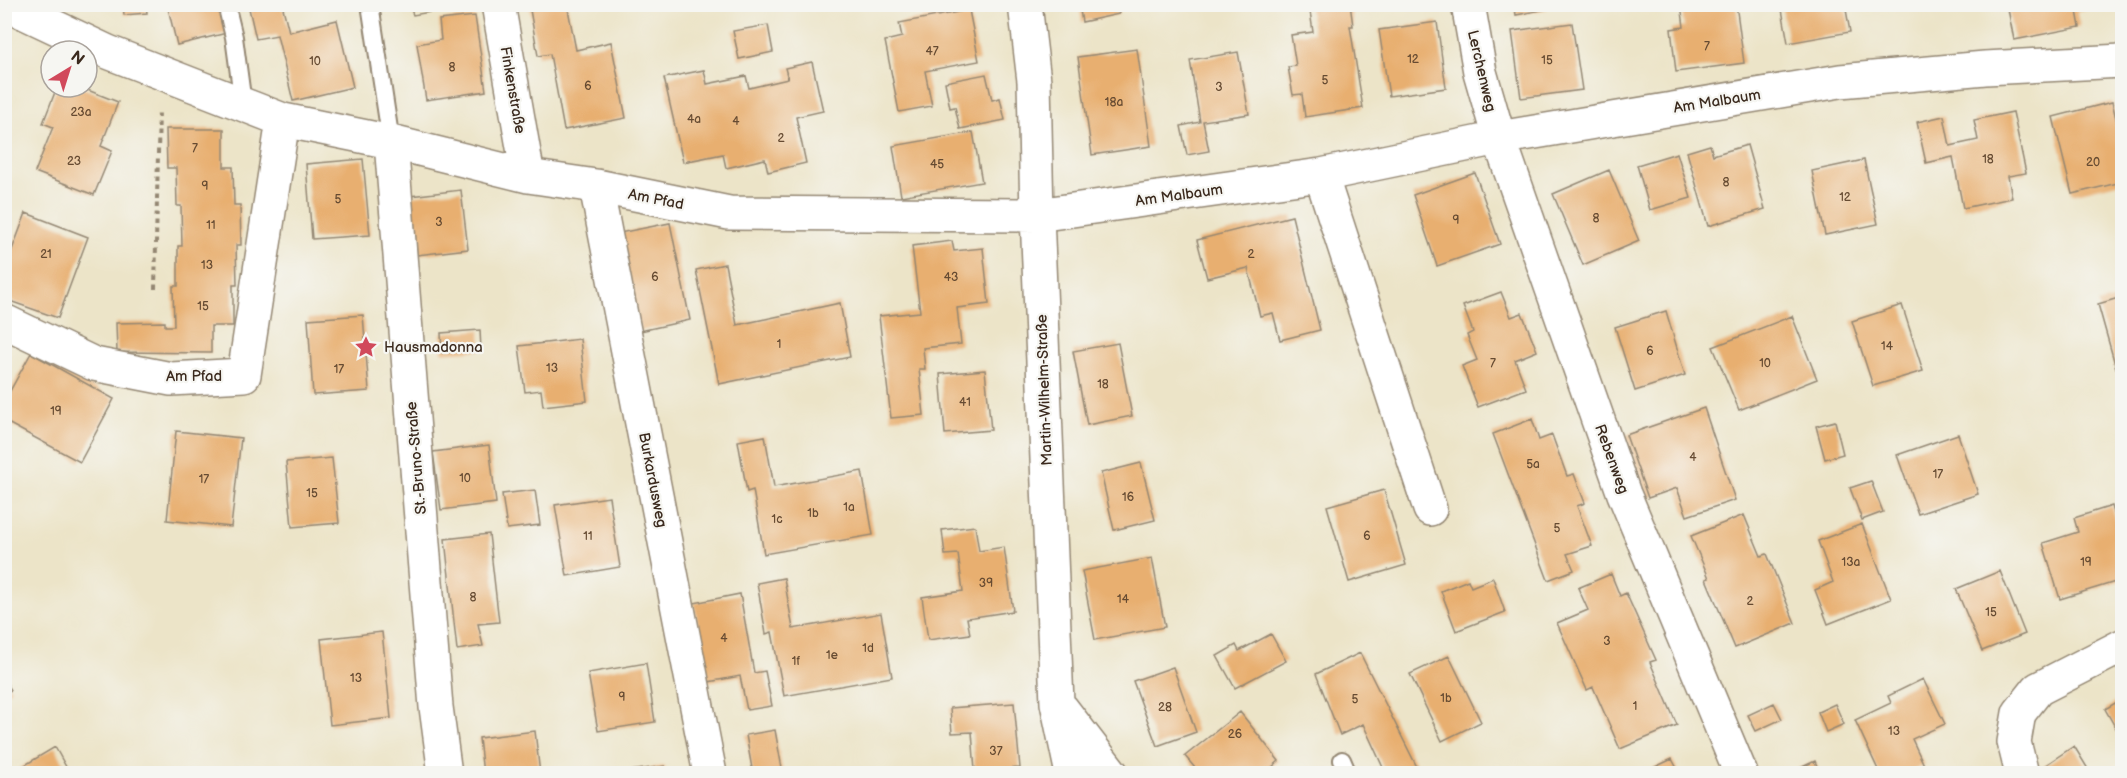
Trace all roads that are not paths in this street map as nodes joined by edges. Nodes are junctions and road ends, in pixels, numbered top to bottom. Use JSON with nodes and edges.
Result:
{"nodes":[{"id":1,"x":6,"y":4,"type":"edge"},
{"id":2,"x":226,"y":4,"type":"edge"},
{"id":3,"x":370,"y":4,"type":"edge"},
{"id":4,"x":498,"y":4,"type":"edge"},
{"id":5,"x":1025,"y":4,"type":"edge"},
{"id":6,"x":1468,"y":4,"type":"edge"},
{"id":7,"x":2121,"y":66,"type":"edge"},
{"id":8,"x":243,"y":104,"type":"junction"},
{"id":9,"x":283,"y":120,"type":"junction"},
{"id":10,"x":1499,"y":138,"type":"junction"},
{"id":11,"x":391,"y":142,"type":"junction"},
{"id":12,"x":528,"y":176,"type":"junction"},
{"id":13,"x":1321,"y":176,"type":"junction"},
{"id":14,"x":596,"y":186,"type":"junction"},
{"id":15,"x":1037,"y":215,"type":"junction"},
{"id":16,"x":4,"y":321,"type":"edge"},
{"id":17,"x":1430,"y":509,"type":"dead end"},
{"id":18,"x":2122,"y":646,"type":"edge"},
{"id":19,"x":1057,"y":703,"type":"junction"},
{"id":20,"x":445,"y":774,"type":"edge"},
{"id":21,"x":710,"y":774,"type":"edge"},
{"id":22,"x":1072,"y":774,"type":"edge"},
{"id":23,"x":1112,"y":774,"type":"edge"},
{"id":24,"x":1741,"y":774,"type":"edge"},
{"id":25,"x":2022,"y":774,"type":"edge"}],
"edges":[{"from":1,"to":8,"type":"street","name":"Am Pfad"},
{"from":2,"to":8,"type":"lane"},
{"from":3,"to":11,"type":"lane"},
{"from":4,"to":12,"type":"street","name":"Finkenstraße"},
{"from":5,"to":15,"type":"street","name":"Martin-Wilhelm-Straße"},
{"from":6,"to":10,"type":"street","name":"Lerchenweg"},
{"from":7,"to":10,"type":"street","name":"Am Malbaum"},
{"from":8,"to":9,"type":"street","name":"Am Pfad"},
{"from":9,"to":11,"type":"street","name":"Am Pfad"},
{"from":9,"to":16,"type":"street","name":"Am Pfad"},
{"from":10,"to":13,"type":"street","name":"Am Malbaum"},
{"from":10,"to":24,"type":"street","name":"Rebenweg"},
{"from":11,"to":12,"type":"street","name":"Am Pfad"},
{"from":11,"to":20,"type":"street","name":"St.-Bruno-Straße"},
{"from":12,"to":14,"type":"street","name":"Am Pfad"},
{"from":13,"to":15,"type":"street","name":"Am Malbaum"},
{"from":13,"to":17,"type":"street"},
{"from":14,"to":15,"type":"street","name":"Am Pfad"},
{"from":14,"to":21,"type":"street","name":"Burkardusweg"},
{"from":15,"to":19,"type":"street","name":"Martin-Wilhelm-Straße"},
{"from":18,"to":25,"type":"street"},
{"from":19,"to":22,"type":"street","name":"Martin-Wilhelm-Straße"},
{"from":19,"to":23,"type":"street"}]}
